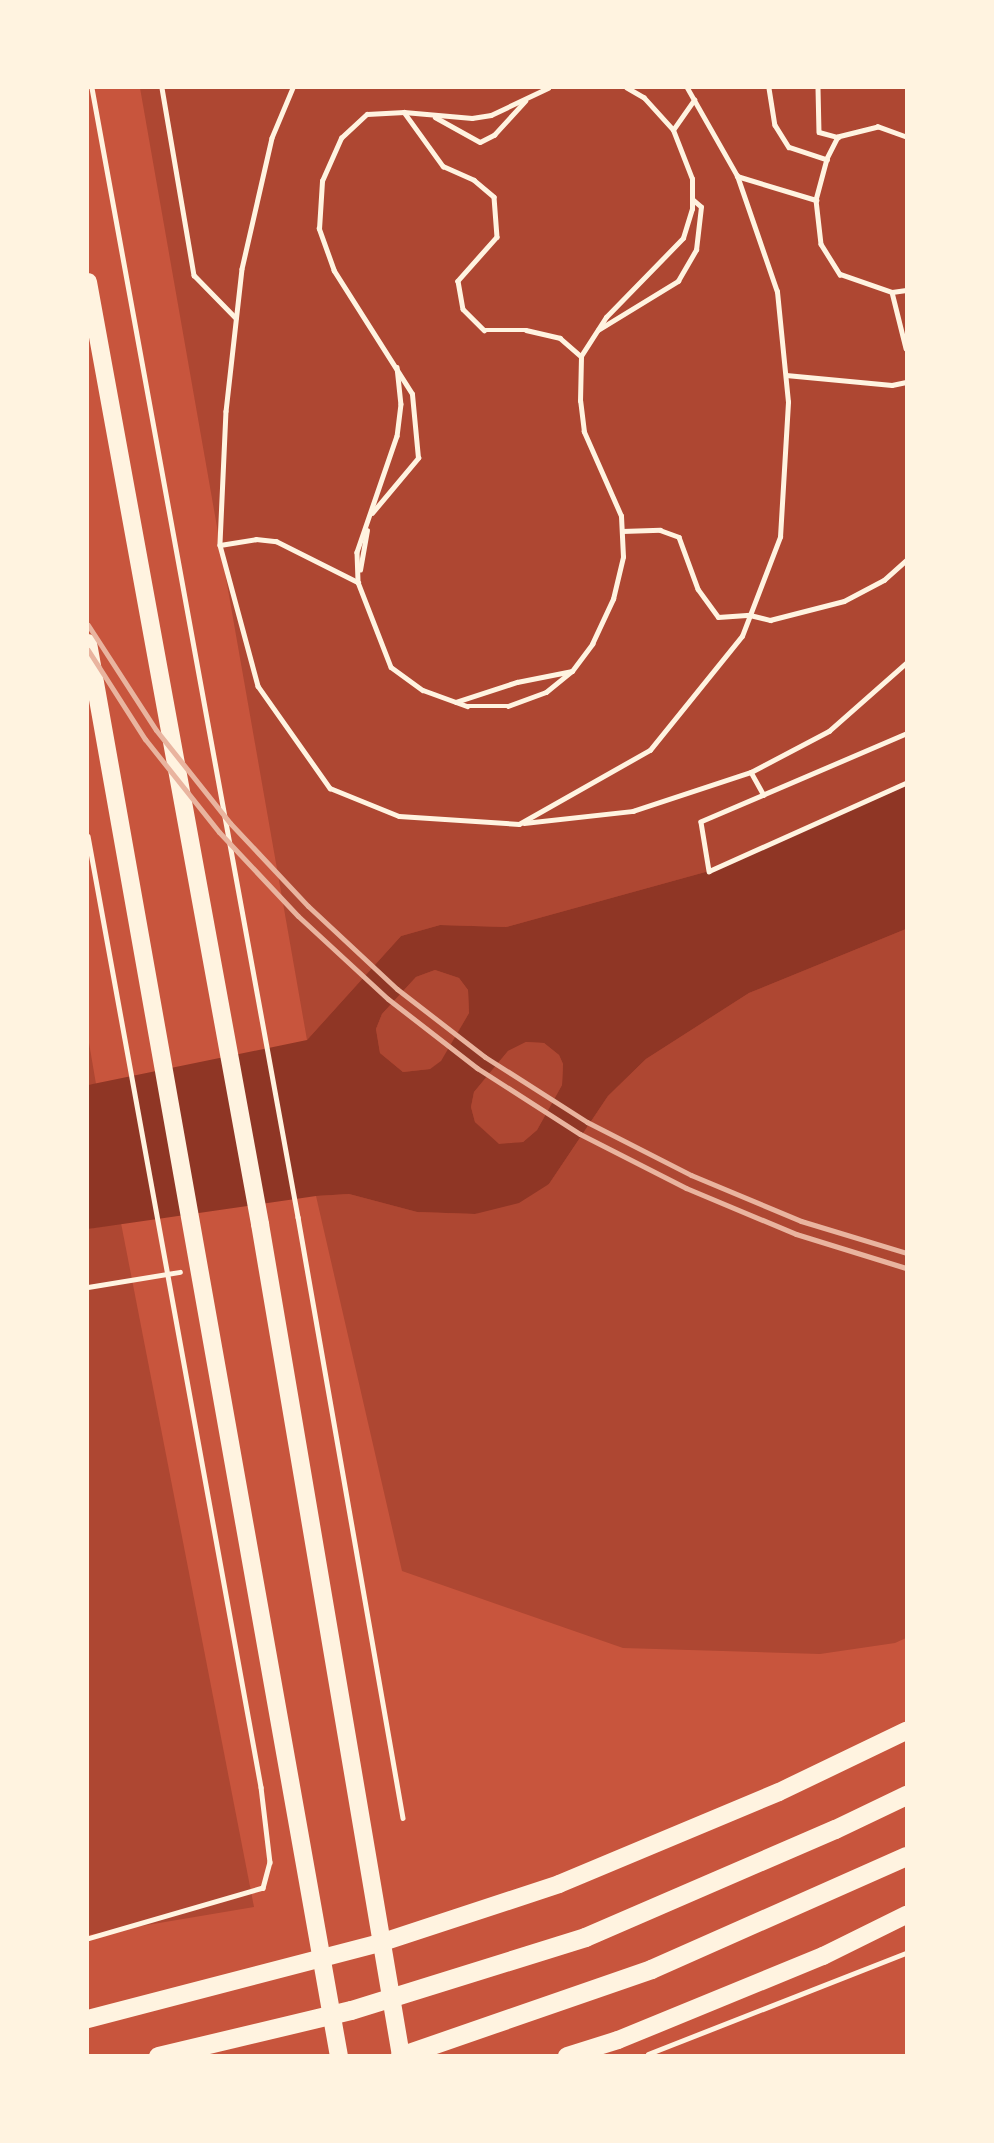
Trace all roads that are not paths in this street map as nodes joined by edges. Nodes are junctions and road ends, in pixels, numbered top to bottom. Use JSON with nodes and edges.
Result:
{"nodes":[{"id":1,"x":88,"y":282,"type":"edge"},
{"id":2,"x":88,"y":643,"type":"edge"},
{"id":3,"x":906,"y":1731,"type":"edge"},
{"id":4,"x":906,"y":1795,"type":"edge"},
{"id":5,"x":906,"y":1856,"type":"edge"},
{"id":6,"x":906,"y":1915,"type":"edge"},
{"id":7,"x":383,"y":1942,"type":"junction"},
{"id":8,"x":322,"y":1957,"type":"junction"},
{"id":9,"x":88,"y":2019,"type":"edge"},
{"id":10,"x":158,"y":2056,"type":"edge"},
{"id":11,"x":339,"y":2056,"type":"edge"},
{"id":12,"x":401,"y":2056,"type":"edge"},
{"id":13,"x":568,"y":2056,"type":"edge"}],
"edges":[{"from":1,"to":7,"type":"main road"},
{"from":2,"to":8,"type":"main road"},
{"from":3,"to":7,"type":"main road"},
{"from":4,"to":10,"type":"highway"},
{"from":5,"to":12,"type":"highway"},
{"from":6,"to":13,"type":"main road"},
{"from":7,"to":8,"type":"main road"},
{"from":7,"to":12,"type":"main road"},
{"from":8,"to":9,"type":"main road"},
{"from":8,"to":11,"type":"main road"}]}
